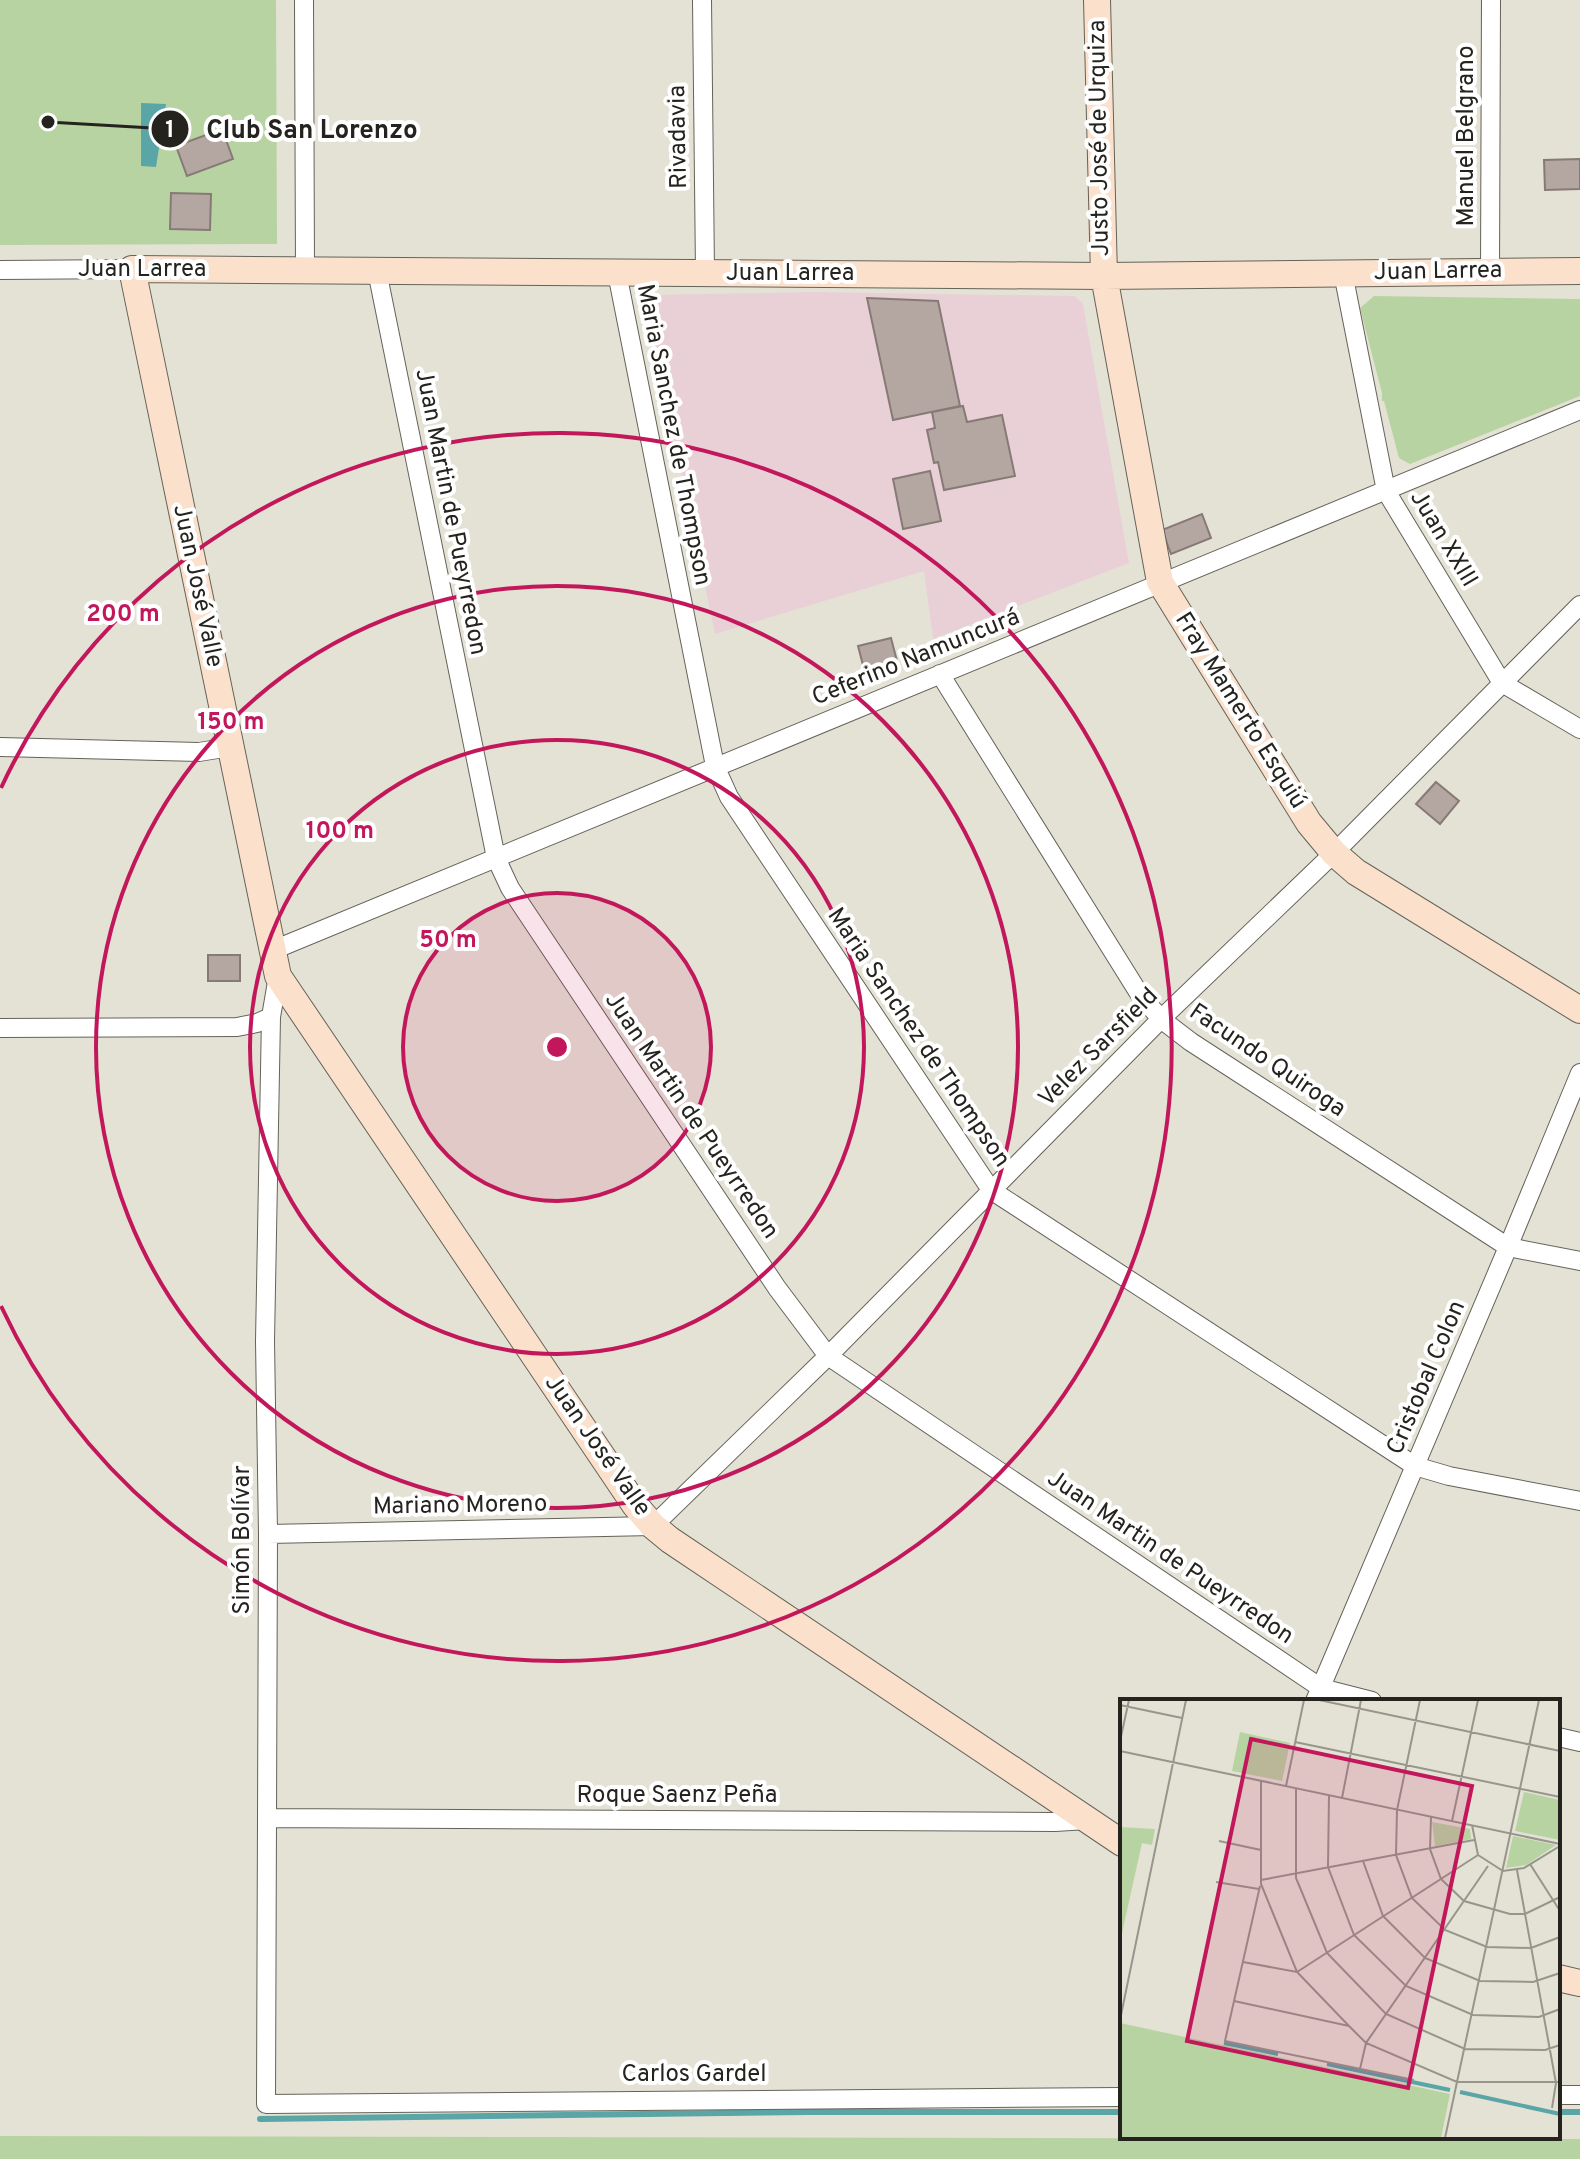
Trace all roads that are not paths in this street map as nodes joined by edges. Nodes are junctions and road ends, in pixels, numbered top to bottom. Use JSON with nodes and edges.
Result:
{"nodes":[{"id":1,"x":304,"y":0,"type":"edge"},
{"id":2,"x":702,"y":0,"type":"edge"},
{"id":3,"x":1097,"y":0,"type":"edge"},
{"id":4,"x":1491,"y":0,"type":"edge"},
{"id":5,"x":132,"y":269,"type":"junction"},
{"id":6,"x":0,"y":270,"type":"edge"},
{"id":7,"x":305,"y":271,"type":"junction"},
{"id":8,"x":377,"y":271,"type":"junction"},
{"id":9,"x":1580,"y":271,"type":"edge"},
{"id":10,"x":1490,"y":272,"type":"junction"},
{"id":11,"x":617,"y":273,"type":"junction"},
{"id":12,"x":705,"y":273,"type":"junction"},
{"id":13,"x":1343,"y":273,"type":"junction"},
{"id":14,"x":1104,"y":276,"type":"junction"},
{"id":15,"x":1580,"y":410,"type":"edge"},
{"id":16,"x":1386,"y":491,"type":"junction"},
{"id":17,"x":1160,"y":582,"type":"junction"},
{"id":18,"x":1580,"y":605,"type":"edge"},
{"id":19,"x":940,"y":674,"type":"junction"},
{"id":20,"x":1502,"y":683,"type":"junction"},
{"id":21,"x":1580,"y":729,"type":"edge"},
{"id":22,"x":0,"y":747,"type":"edge"},
{"id":23,"x":230,"y":747,"type":"junction"},
{"id":24,"x":715,"y":766,"type":"junction"},
{"id":25,"x":1334,"y":853,"type":"junction"},
{"id":26,"x":496,"y":858,"type":"junction"},
{"id":27,"x":271,"y":951,"type":"junction"},
{"id":28,"x":278,"y":976,"type":"junction"},
{"id":29,"x":1580,"y":1010,"type":"edge"},
{"id":30,"x":271,"y":1017,"type":"junction"},
{"id":31,"x":1161,"y":1019,"type":"junction"},
{"id":32,"x":0,"y":1028,"type":"edge"},
{"id":33,"x":1580,"y":1073,"type":"edge"},
{"id":34,"x":991,"y":1190,"type":"junction"},
{"id":35,"x":1508,"y":1247,"type":"junction"},
{"id":36,"x":1580,"y":1261,"type":"edge"},
{"id":37,"x":828,"y":1356,"type":"junction"},
{"id":38,"x":1415,"y":1466,"type":"junction"},
{"id":39,"x":1580,"y":1501,"type":"edge"},
{"id":40,"x":653,"y":1526,"type":"junction"},
{"id":41,"x":268,"y":1534,"type":"junction"},
{"id":42,"x":1318,"y":1695,"type":"edge"},
{"id":43,"x":1354,"y":1699,"type":"edge"},
{"id":44,"x":1560,"y":1737,"type":"edge"},
{"id":45,"x":1580,"y":1742,"type":"edge"},
{"id":46,"x":267,"y":1818,"type":"junction"},
{"id":47,"x":1087,"y":1820,"type":"junction"},
{"id":48,"x":1120,"y":1842,"type":"edge"},
{"id":49,"x":1560,"y":1978,"type":"edge"},
{"id":50,"x":1580,"y":1983,"type":"edge"},
{"id":51,"x":1120,"y":2097,"type":"edge"},
{"id":52,"x":266,"y":2104,"type":"joint"}],
"edges":[{"from":1,"to":7,"type":"street"},
{"from":2,"to":12,"type":"street","name":"Rivadavia"},
{"from":3,"to":14,"type":"street","name":"Justo José de Urquiza"},
{"from":4,"to":10,"type":"street","name":"Manuel Belgrano"},
{"from":5,"to":6,"type":"street","name":"Juan Larrea"},
{"from":5,"to":7,"type":"street","name":"Juan Larrea"},
{"from":5,"to":23,"type":"street","name":"Juan José Valle"},
{"from":7,"to":8,"type":"street","name":"Juan Larrea"},
{"from":8,"to":11,"type":"street","name":"Juan Larrea"},
{"from":8,"to":26,"type":"street","name":"Juan Martin de Pueyrredon"},
{"from":9,"to":10,"type":"street","name":"Juan Larrea"},
{"from":10,"to":13,"type":"street","name":"Juan Larrea"},
{"from":11,"to":12,"type":"street","name":"Juan Larrea"},
{"from":11,"to":24,"type":"street","name":"Maria Sanchez de Thompson"},
{"from":12,"to":14,"type":"street","name":"Juan Larrea"},
{"from":13,"to":14,"type":"street","name":"Juan Larrea"},
{"from":13,"to":16,"type":"street","name":"Juan XXIII"},
{"from":14,"to":17,"type":"street","name":"Fray Mamerto Esquiú"},
{"from":15,"to":16,"type":"street","name":"Ceferino Namuncurá"},
{"from":16,"to":17,"type":"street","name":"Ceferino Namuncurá"},
{"from":16,"to":20,"type":"street","name":"Juan XXIII"},
{"from":17,"to":19,"type":"street","name":"Ceferino Namuncurá"},
{"from":17,"to":25,"type":"street","name":"Fray Mamerto Esquiú"},
{"from":18,"to":20,"type":"street","name":"Velez Sarsfield"},
{"from":19,"to":24,"type":"street","name":"Ceferino Namuncurá"},
{"from":19,"to":31,"type":"street","name":"Facundo Quiroga"},
{"from":20,"to":21,"type":"street","name":"Juan XXIII"},
{"from":20,"to":25,"type":"street","name":"Velez Sarsfield"},
{"from":22,"to":23,"type":"street"},
{"from":23,"to":27,"type":"street","name":"Juan José Valle"},
{"from":24,"to":26,"type":"street","name":"Ceferino Namuncurá"},
{"from":24,"to":34,"type":"street","name":"Maria Sanchez de Thompson"},
{"from":25,"to":29,"type":"street","name":"Fray Mamerto Esquiú"},
{"from":25,"to":31,"type":"street","name":"Velez Sarsfield"},
{"from":26,"to":27,"type":"street","name":"Ceferino Namuncurá"},
{"from":26,"to":37,"type":"street","name":"Juan Martin de Pueyrredon"},
{"from":27,"to":28,"type":"street","name":"Juan José Valle"},
{"from":28,"to":30,"type":"street","name":"Simón Bolívar"},
{"from":28,"to":40,"type":"street","name":"Juan José Valle"},
{"from":30,"to":32,"type":"street"},
{"from":30,"to":41,"type":"street","name":"Simón Bolívar"},
{"from":31,"to":34,"type":"street","name":"Velez Sarsfield"},
{"from":31,"to":35,"type":"street","name":"Facundo Quiroga"},
{"from":33,"to":35,"type":"street","name":"Cristobal Colon"},
{"from":34,"to":37,"type":"street","name":"Velez Sarsfield"},
{"from":34,"to":38,"type":"street","name":"Maria Sanchez de Thompson"},
{"from":35,"to":36,"type":"street","name":"Facundo Quiroga"},
{"from":35,"to":38,"type":"street","name":"Cristobal Colon"},
{"from":37,"to":40,"type":"street","name":"Velez Sarsfield"},
{"from":37,"to":42,"type":"street","name":"Juan Martin de Pueyrredon"},
{"from":38,"to":39,"type":"street","name":"Maria Sanchez de Thompson"},
{"from":38,"to":42,"type":"street","name":"Cristobal Colon"},
{"from":40,"to":41,"type":"street","name":"Mariano Moreno"},
{"from":40,"to":47,"type":"street","name":"Juan José Valle"},
{"from":41,"to":46,"type":"street","name":"Simón Bolívar"},
{"from":42,"to":43,"type":"street","name":"Juan Martin de Pueyrredon"},
{"from":44,"to":45,"type":"street"},
{"from":46,"to":47,"type":"street","name":"Roque Saenz Peña"},
{"from":46,"to":52,"type":"street","name":"Simón Bolívar"},
{"from":47,"to":48,"type":"street","name":"Juan José Valle"},
{"from":49,"to":50,"type":"street"},
{"from":51,"to":52,"type":"street","name":"Carlos Gardel"}]}
